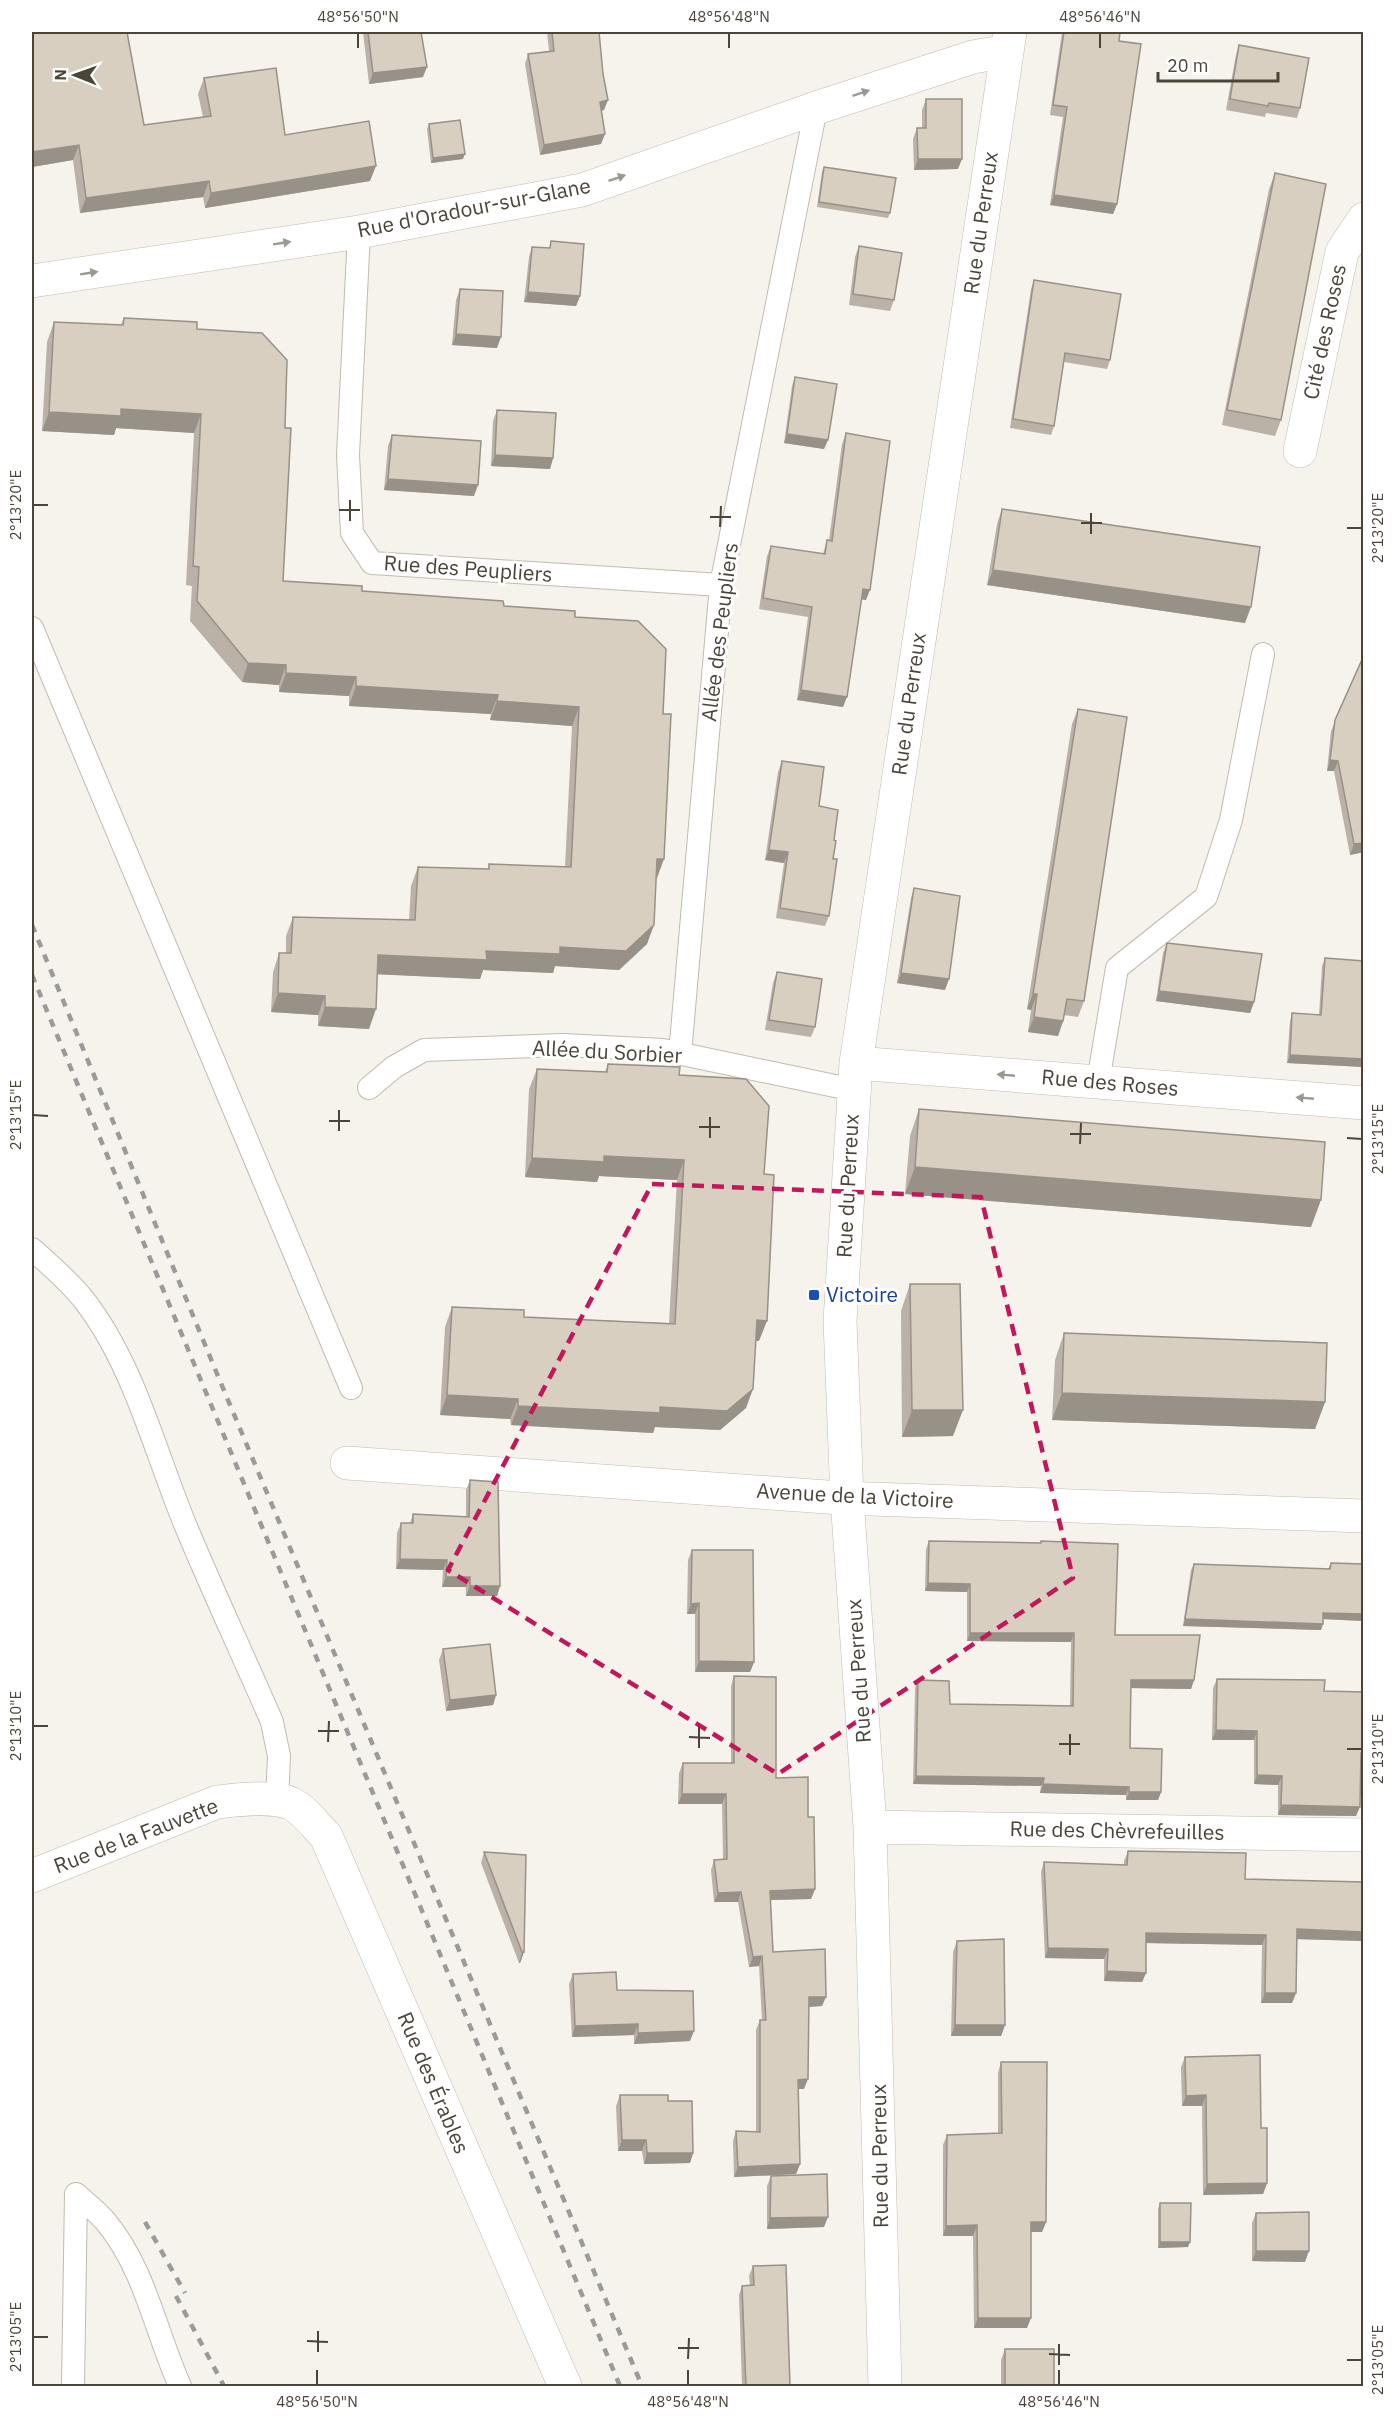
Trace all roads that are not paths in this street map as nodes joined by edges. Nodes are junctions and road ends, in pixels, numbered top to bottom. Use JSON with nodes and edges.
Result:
{"nodes":[{"id":1,"x":1008,"y":41,"type":"edge"},
{"id":2,"x":816,"y":108,"type":"junction"},
{"id":3,"x":1364,"y":219,"type":"edge"},
{"id":4,"x":359,"y":232,"type":"junction"},
{"id":5,"x":32,"y":281,"type":"edge"},
{"id":6,"x":1299,"y":451,"type":"dead end"},
{"id":7,"x":721,"y":585,"type":"junction"},
{"id":8,"x":32,"y":628,"type":"edge"},
{"id":9,"x":1263,"y":654,"type":"dead end"},
{"id":10,"x":680,"y":1054,"type":"junction"},
{"id":11,"x":855,"y":1076,"type":"junction"},
{"id":12,"x":1098,"y":1082,"type":"junction"},
{"id":13,"x":369,"y":1088,"type":"dead end"},
{"id":14,"x":1364,"y":1103,"type":"edge"},
{"id":15,"x":32,"y":1249,"type":"edge"},
{"id":16,"x":351,"y":1388,"type":"dead end"},
{"id":17,"x":347,"y":1463,"type":"dead end"},
{"id":18,"x":847,"y":1498,"type":"junction"},
{"id":19,"x":1364,"y":1516,"type":"edge"},
{"id":20,"x":277,"y":1801,"type":"junction"},
{"id":21,"x":870,"y":1827,"type":"junction"},
{"id":22,"x":1364,"y":1835,"type":"edge"},
{"id":23,"x":32,"y":1875,"type":"edge"},
{"id":24,"x":73,"y":2386,"type":"edge"},
{"id":25,"x":180,"y":2386,"type":"edge"},
{"id":26,"x":565,"y":2386,"type":"edge"},
{"id":27,"x":885,"y":2386,"type":"edge"}],
"edges":[{"from":2,"to":1,"type":"street","name":"Rue d'Oradour-sur-Glane","one_way":true},
{"from":1,"to":11,"type":"street","name":"Rue du Perreux"},
{"from":4,"to":2,"type":"street","name":"Rue d'Oradour-sur-Glane","one_way":true},
{"from":2,"to":7,"type":"lane","name":"Allée des Peupliers"},
{"from":3,"to":6,"type":"street","name":"Cité des Roses"},
{"from":5,"to":4,"type":"street","name":"Rue d'Oradour-sur-Glane","one_way":true},
{"from":4,"to":7,"type":"lane","name":"Rue des Peupliers"},
{"from":7,"to":10,"type":"lane","name":"Allée des Peupliers"},
{"from":8,"to":16,"type":"lane"},
{"from":9,"to":12,"type":"lane"},
{"from":10,"to":11,"type":"lane","name":"Allée du Sorbier"},
{"from":10,"to":13,"type":"lane","name":"Allée du Sorbier"},
{"from":12,"to":11,"type":"street","name":"Rue des Roses","one_way":true},
{"from":11,"to":18,"type":"street","name":"Rue du Perreux"},
{"from":14,"to":12,"type":"street","name":"Rue des Roses","one_way":true},
{"from":15,"to":20,"type":"lane"},
{"from":17,"to":18,"type":"street","name":"Avenue de la Victoire"},
{"from":18,"to":19,"type":"street","name":"Avenue de la Victoire"},
{"from":18,"to":21,"type":"street","name":"Rue du Perreux"},
{"from":20,"to":23,"type":"street","name":"Rue de la Fauvette"},
{"from":20,"to":26,"type":"street","name":"Rue des Érables"},
{"from":21,"to":22,"type":"street","name":"Rue des Chèvrefeuilles"},
{"from":21,"to":27,"type":"street","name":"Rue du Perreux"},
{"from":24,"to":25,"type":"lane"}]}
